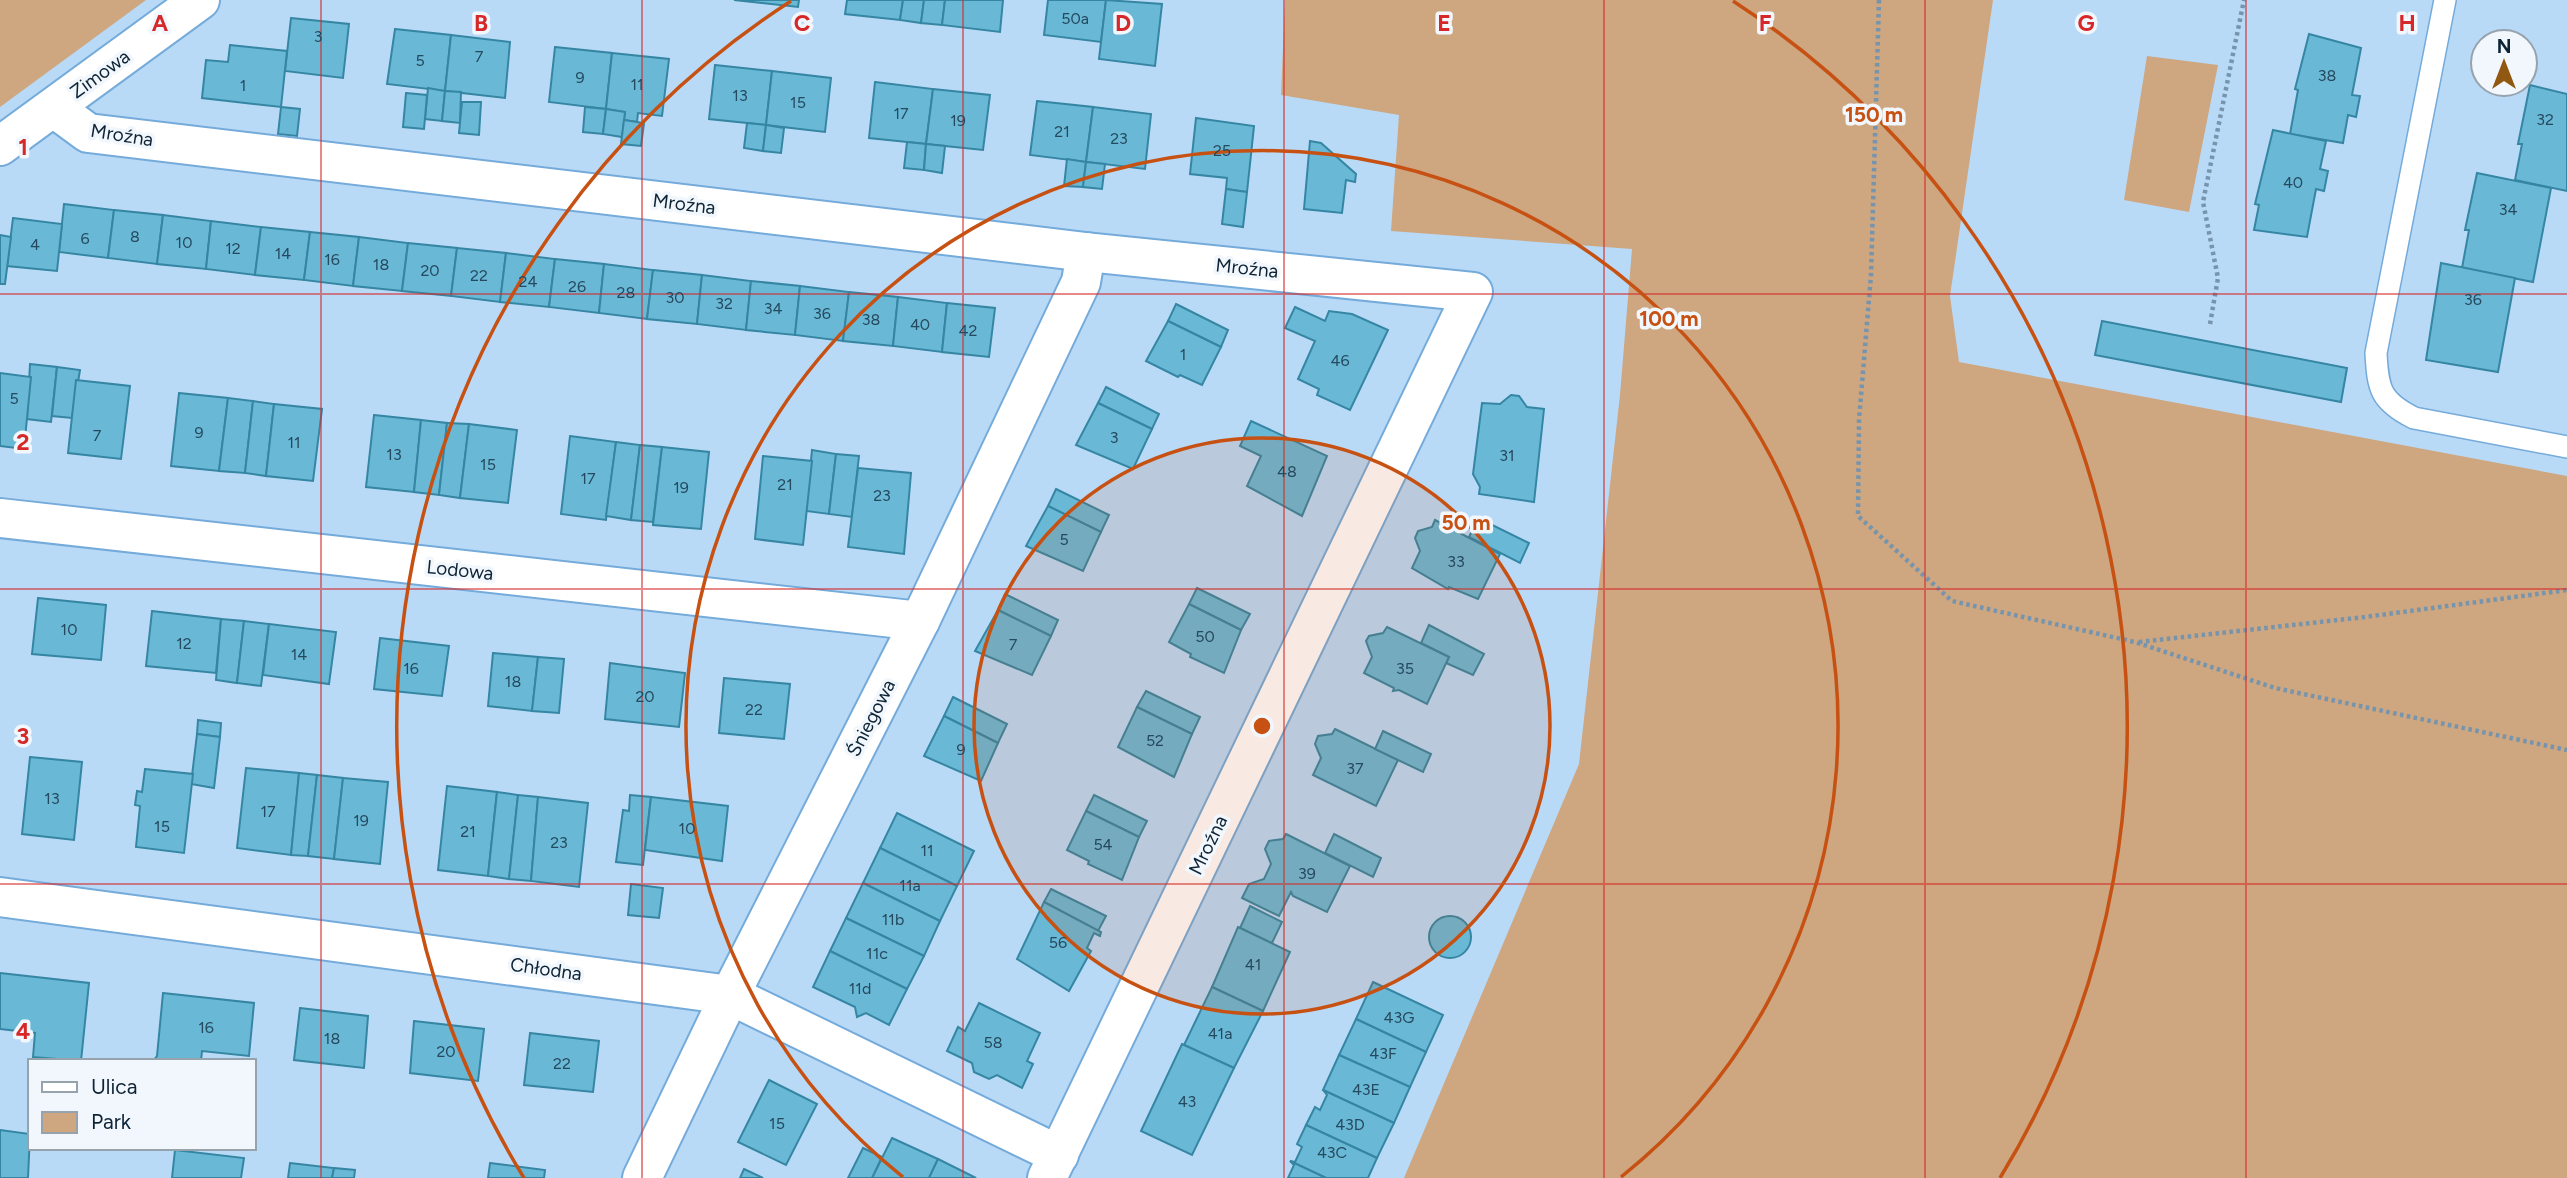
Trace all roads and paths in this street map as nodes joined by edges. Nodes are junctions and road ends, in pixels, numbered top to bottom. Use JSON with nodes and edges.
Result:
{"nodes":[{"id":1,"x":200,"y":0,"type":"edge"},
{"id":2,"x":1879,"y":0,"type":"edge"},
{"id":3,"x":2244,"y":0,"type":"edge"},
{"id":4,"x":2445,"y":0,"type":"edge"},
{"id":5,"x":54,"y":108,"type":"junction"},
{"id":6,"x":0,"y":146,"type":"edge"},
{"id":7,"x":1086,"y":251,"type":"junction"},
{"id":8,"x":2210,"y":324,"type":"dead end"},
{"id":9,"x":2567,"y":447,"type":"edge"},
{"id":10,"x":0,"y":518,"type":"edge"},
{"id":11,"x":2567,"y":590,"type":"edge"},
{"id":12,"x":920,"y":621,"type":"junction"},
{"id":13,"x":2135,"y":642,"type":"junction"},
{"id":14,"x":2567,"y":750,"type":"edge"},
{"id":15,"x":0,"y":897,"type":"edge"},
{"id":16,"x":730,"y":995,"type":"junction"},
{"id":17,"x":1053,"y":1166,"type":"edge"},
{"id":18,"x":642,"y":1178,"type":"edge"}],
"edges":[{"from":1,"to":5,"type":"street","name":"Zimowa"},
{"from":2,"to":13,"type":"path"},
{"from":3,"to":8,"type":"path"},
{"from":4,"to":9,"type":"lane"},
{"from":5,"to":6,"type":"street","name":"Zimowa"},
{"from":5,"to":7,"type":"street","name":"Mroźna"},
{"from":7,"to":12,"type":"street","name":"Śniegowa"},
{"from":7,"to":17,"type":"street","name":"Mroźna"},
{"from":10,"to":12,"type":"street","name":"Lodowa"},
{"from":11,"to":13,"type":"path"},
{"from":12,"to":16,"type":"street","name":"Śniegowa"},
{"from":13,"to":14,"type":"path"},
{"from":15,"to":16,"type":"street","name":"Chłodna"},
{"from":16,"to":17,"type":"street","name":"Chłodna"},
{"from":16,"to":18,"type":"street","name":"Śniegowa"}]}
